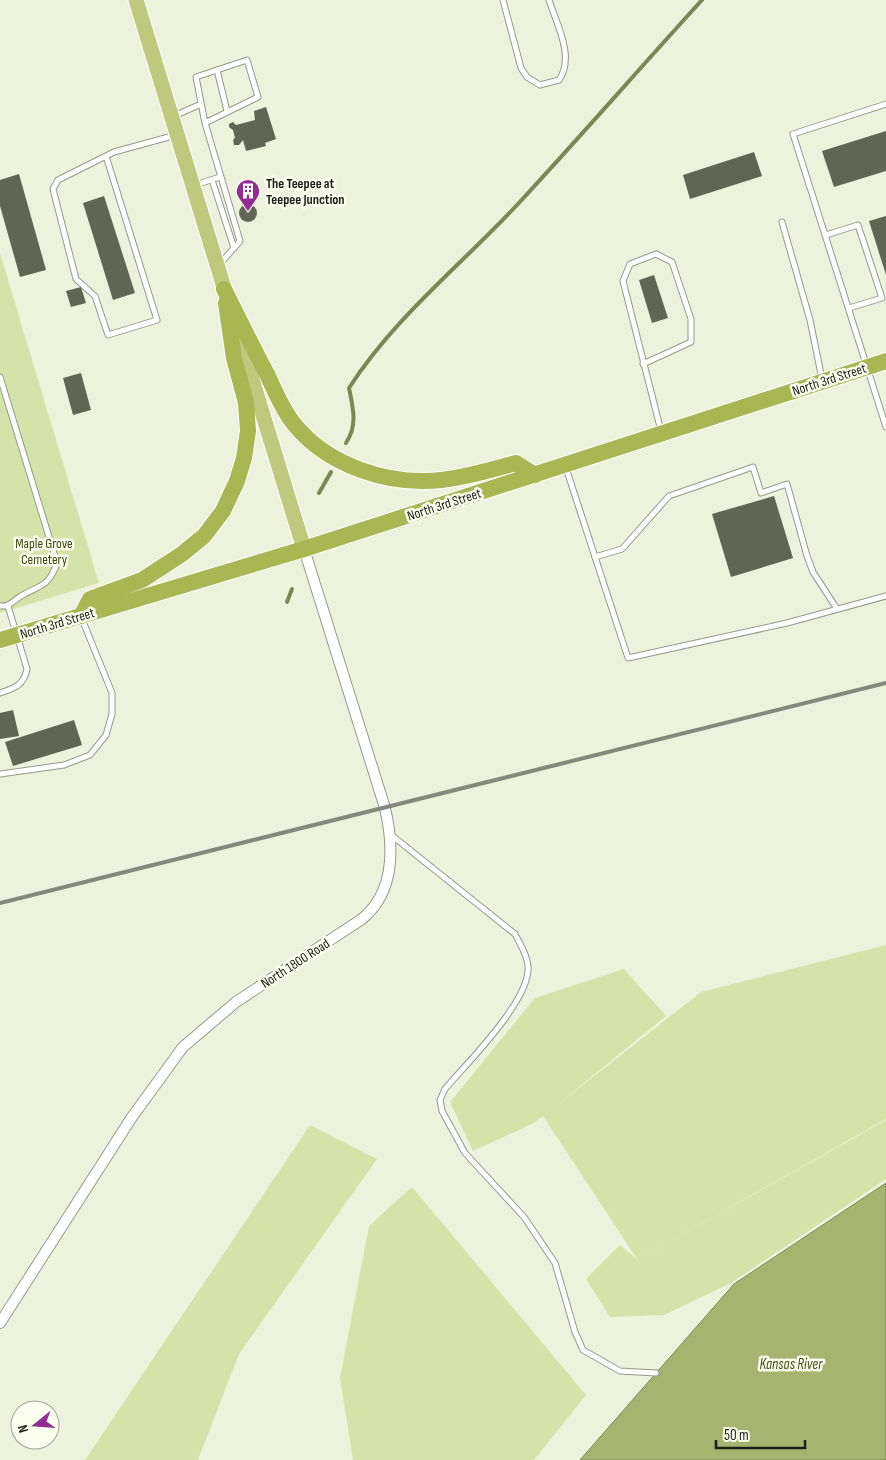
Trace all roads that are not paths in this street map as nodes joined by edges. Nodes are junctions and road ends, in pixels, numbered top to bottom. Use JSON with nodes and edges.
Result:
{"nodes":[{"id":1,"x":136,"y":0,"type":"edge"},
{"id":2,"x":503,"y":0,"type":"edge"},
{"id":3,"x":550,"y":0,"type":"edge"},
{"id":4,"x":217,"y":70,"type":"junction"},
{"id":5,"x":201,"y":104,"type":"junction"},
{"id":6,"x":886,"y":104,"type":"edge"},
{"id":7,"x":228,"y":111,"type":"junction"},
{"id":8,"x":172,"y":117,"type":"junction"},
{"id":9,"x":205,"y":122,"type":"junction"},
{"id":10,"x":177,"y":134,"type":"junction"},
{"id":11,"x":106,"y":156,"type":"junction"},
{"id":12,"x":220,"y":177,"type":"junction"},
{"id":13,"x":212,"y":180,"type":"junction"},
{"id":14,"x":192,"y":186,"type":"junction"},
{"id":15,"x":782,"y":222,"type":"dead end"},
{"id":16,"x":826,"y":235,"type":"junction"},
{"id":17,"x":234,"y":248,"type":"junction"},
{"id":18,"x":217,"y":268,"type":"junction"},
{"id":19,"x":224,"y":289,"type":"junction"},
{"id":20,"x":849,"y":308,"type":"junction"},
{"id":21,"x":886,"y":362,"type":"edge"},
{"id":22,"x":643,"y":364,"type":"junction"},
{"id":23,"x":868,"y":367,"type":"junction"},
{"id":24,"x":0,"y":377,"type":"edge"},
{"id":25,"x":823,"y":382,"type":"junction"},
{"id":26,"x":886,"y":427,"type":"edge"},
{"id":27,"x":662,"y":434,"type":"junction"},
{"id":28,"x":565,"y":465,"type":"junction"},
{"id":29,"x":535,"y":475,"type":"junction"},
{"id":30,"x":304,"y":549,"type":"junction"},
{"id":31,"x":595,"y":557,"type":"junction"},
{"id":32,"x":886,"y":596,"type":"edge"},
{"id":33,"x":0,"y":606,"type":"edge"},
{"id":34,"x":8,"y":606,"type":"junction"},
{"id":35,"x":837,"y":610,"type":"junction"},
{"id":36,"x":81,"y":616,"type":"junction"},
{"id":37,"x":18,"y":635,"type":"junction"},
{"id":38,"x":0,"y":640,"type":"edge"},
{"id":39,"x":0,"y":693,"type":"edge"},
{"id":40,"x":0,"y":774,"type":"edge"},
{"id":41,"x":390,"y":834,"type":"junction"},
{"id":42,"x":0,"y":1323,"type":"edge"},
{"id":43,"x":656,"y":1373,"type":"dead end"}],
"edges":[{"from":1,"to":8,"type":"main road"},
{"from":2,"to":3,"type":"lane"},
{"from":4,"to":5,"type":"lane"},
{"from":4,"to":7,"type":"lane"},
{"from":4,"to":7,"type":"lane"},
{"from":5,"to":8,"type":"lane"},
{"from":5,"to":9,"type":"lane"},
{"from":6,"to":16,"type":"lane"},
{"from":7,"to":9,"type":"lane"},
{"from":8,"to":10,"type":"main road"},
{"from":9,"to":12,"type":"lane"},
{"from":10,"to":11,"type":"lane"},
{"from":10,"to":14,"type":"main road"},
{"from":11,"to":11,"type":"lane"},
{"from":12,"to":13,"type":"lane"},
{"from":12,"to":17,"type":"lane"},
{"from":13,"to":14,"type":"lane"},
{"from":13,"to":17,"type":"lane"},
{"from":14,"to":18,"type":"main road"},
{"from":15,"to":25,"type":"lane"},
{"from":16,"to":20,"type":"lane"},
{"from":16,"to":20,"type":"lane"},
{"from":17,"to":18,"type":"lane"},
{"from":18,"to":19,"type":"main road"},
{"from":19,"to":29,"type":"highway"},
{"from":19,"to":30,"type":"main road"},
{"from":19,"to":36,"type":"highway"},
{"from":20,"to":23,"type":"lane"},
{"from":21,"to":23,"type":"highway","name":"North 3rd Street"},
{"from":22,"to":22,"type":"lane"},
{"from":22,"to":27,"type":"lane"},
{"from":23,"to":25,"type":"highway","name":"North 3rd Street"},
{"from":23,"to":26,"type":"lane"},
{"from":24,"to":34,"type":"lane"},
{"from":25,"to":27,"type":"highway","name":"North 3rd Street"},
{"from":27,"to":28,"type":"highway","name":"North 3rd Street"},
{"from":28,"to":29,"type":"highway","name":"North 3rd Street"},
{"from":28,"to":31,"type":"lane"},
{"from":29,"to":30,"type":"highway","name":"North 3rd Street"},
{"from":30,"to":36,"type":"highway","name":"North 3rd Street"},
{"from":30,"to":41,"type":"street","name":"North 1800 Road"},
{"from":31,"to":35,"type":"lane"},
{"from":31,"to":35,"type":"lane"},
{"from":32,"to":35,"type":"lane"},
{"from":33,"to":34,"type":"lane"},
{"from":34,"to":37,"type":"lane"},
{"from":36,"to":37,"type":"highway","name":"North 3rd Street"},
{"from":36,"to":40,"type":"lane"},
{"from":37,"to":38,"type":"highway","name":"North 3rd Street"},
{"from":37,"to":39,"type":"lane"},
{"from":41,"to":42,"type":"street","name":"North 1800 Road"},
{"from":41,"to":43,"type":"lane"}]}
